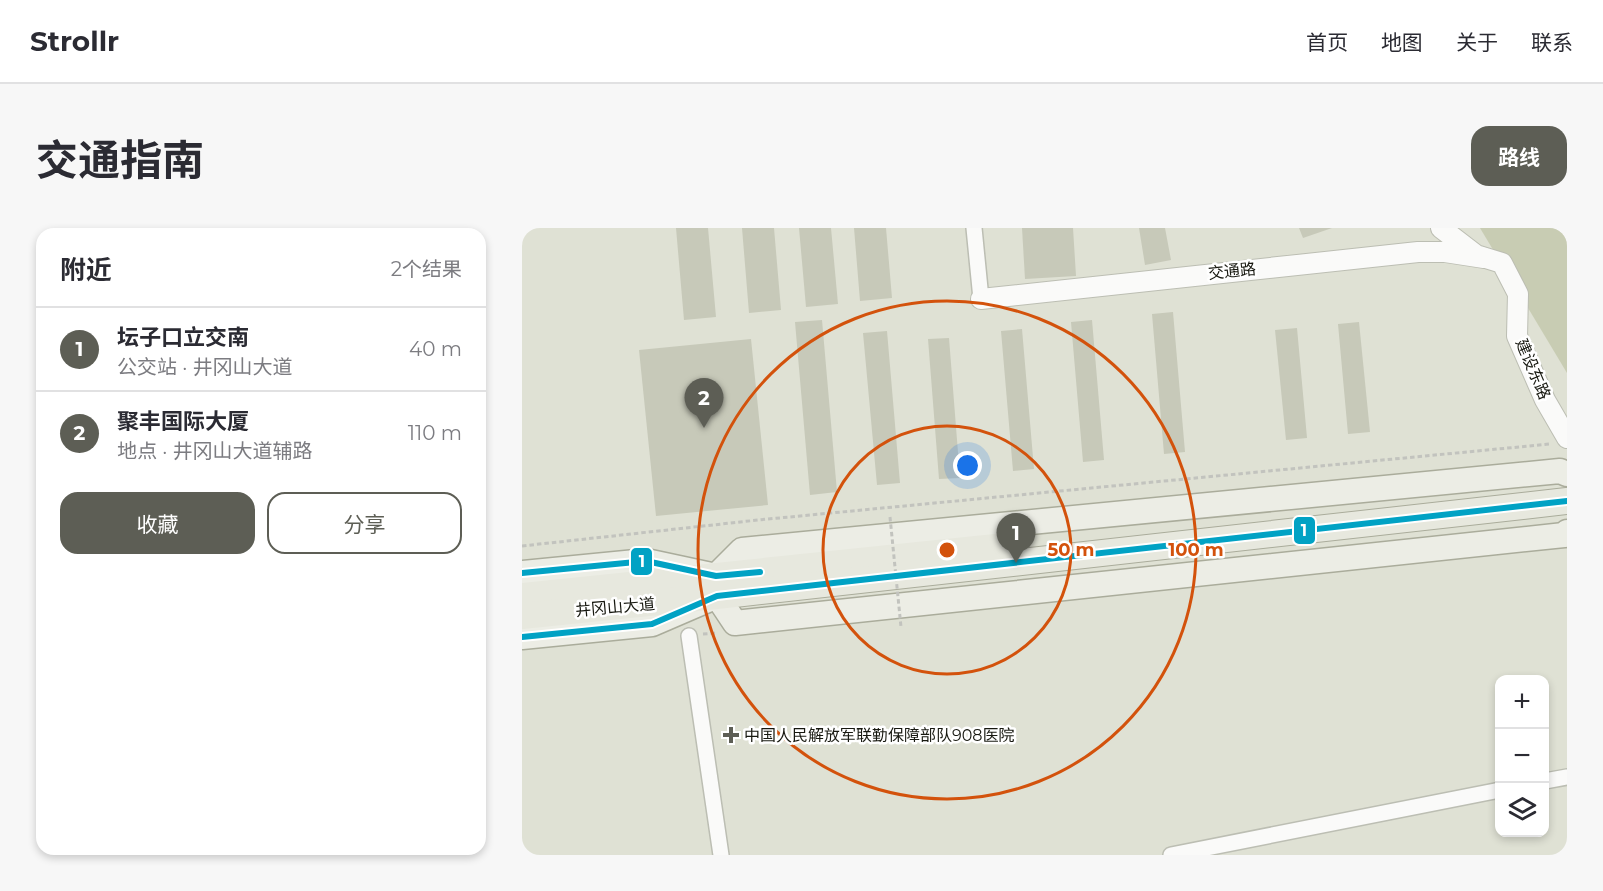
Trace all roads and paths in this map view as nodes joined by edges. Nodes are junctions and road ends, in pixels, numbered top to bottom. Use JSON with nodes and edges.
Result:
{"nodes":[{"id":1,"x":974,"y":228,"type":"edge"},
{"id":2,"x":1442,"y":228,"type":"edge"},
{"id":3,"x":1484,"y":258,"type":"junction"},
{"id":4,"x":981,"y":298,"type":"joint"},
{"id":5,"x":1560,"y":441,"type":"edge"},
{"id":6,"x":1567,"y":474,"type":"edge"},
{"id":7,"x":1567,"y":489,"type":"edge"},
{"id":8,"x":1567,"y":501,"type":"edge"},
{"id":9,"x":890,"y":517,"type":"dead end"},
{"id":10,"x":1567,"y":532,"type":"edge"},
{"id":11,"x":522,"y":546,"type":"edge"},
{"id":12,"x":522,"y":573,"type":"edge"},
{"id":13,"x":717,"y":586,"type":"junction"},
{"id":14,"x":649,"y":594,"type":"junction"},
{"id":15,"x":522,"y":596,"type":"edge"},
{"id":16,"x":522,"y":615,"type":"edge"},
{"id":17,"x":901,"y":627,"type":"dead end"},
{"id":18,"x":689,"y":636,"type":"dead end"},
{"id":19,"x":522,"y":637,"type":"edge"},
{"id":20,"x":1567,"y":777,"type":"edge"},
{"id":21,"x":1549,"y":780,"type":"edge"},
{"id":22,"x":1495,"y":791,"type":"edge"},
{"id":23,"x":721,"y":855,"type":"edge"},
{"id":24,"x":1171,"y":855,"type":"edge"}],
"edges":[{"from":1,"to":4,"type":"street"},
{"from":2,"to":3,"type":"street","name":"建设东路"},
{"from":3,"to":4,"type":"street","name":"交通路"},
{"from":3,"to":5,"type":"street","name":"建设东路"},
{"from":5,"to":11,"type":"path"},
{"from":6,"to":13,"type":"main road"},
{"from":7,"to":13,"type":"highway","name":"井冈山大道"},
{"from":8,"to":13,"type":"highway","name":"井冈山大道"},
{"from":9,"to":17,"type":"path","bridge":true},
{"from":10,"to":13,"type":"main road"},
{"from":12,"to":13,"type":"main road"},
{"from":13,"to":14,"type":"highway","name":"井冈山大道"},
{"from":13,"to":19,"type":"main road"},
{"from":14,"to":15,"type":"highway","name":"井冈山大道"},
{"from":14,"to":16,"type":"highway","name":"井冈山大道"},
{"from":18,"to":23,"type":"street"},
{"from":20,"to":21,"type":"street"},
{"from":22,"to":24,"type":"street"}]}
